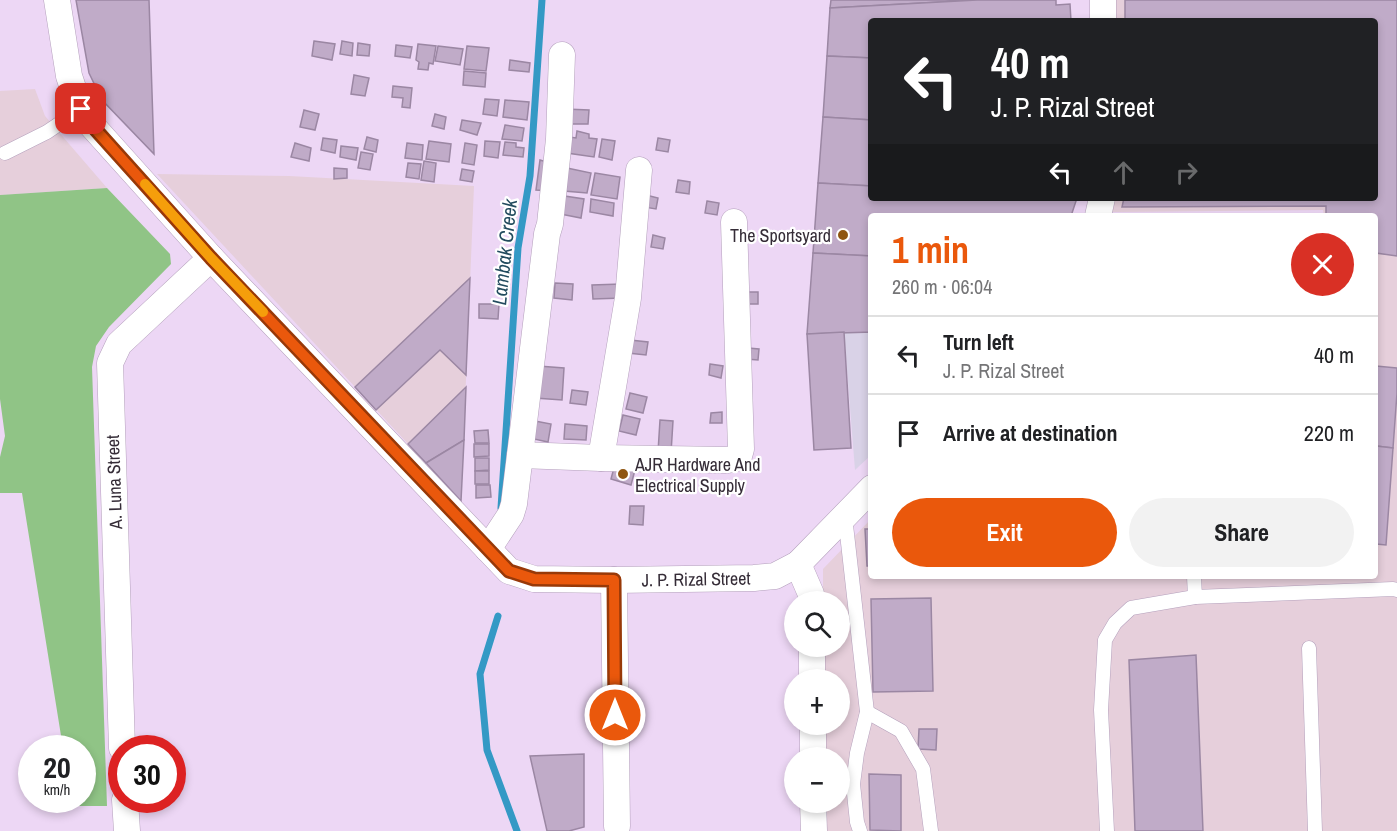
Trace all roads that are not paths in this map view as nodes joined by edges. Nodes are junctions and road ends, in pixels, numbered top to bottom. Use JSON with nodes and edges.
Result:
{"nodes":[{"id":1,"x":57,"y":0,"type":"edge"},
{"id":2,"x":1103,"y":0,"type":"edge"},
{"id":3,"x":1103,"y":18,"type":"edge"},
{"id":4,"x":562,"y":55,"type":"dead end"},
{"id":5,"x":81,"y":109,"type":"junction"},
{"id":6,"x":5,"y":153,"type":"dead end"},
{"id":7,"x":639,"y":170,"type":"dead end"},
{"id":8,"x":734,"y":222,"type":"dead end"},
{"id":9,"x":211,"y":258,"type":"junction"},
{"id":10,"x":520,"y":455,"type":"junction"},
{"id":11,"x":601,"y":458,"type":"junction"},
{"id":12,"x":868,"y":492,"type":"edge"},
{"id":13,"x":845,"y":513,"type":"junction"},
{"id":14,"x":488,"y":549,"type":"junction"},
{"id":15,"x":798,"y":564,"type":"junction"},
{"id":16,"x":1194,"y":579,"type":"edge"},
{"id":17,"x":614,"y":580,"type":"junction"},
{"id":18,"x":1356,"y":583,"type":"edge"},
{"id":19,"x":1397,"y":590,"type":"edge"},
{"id":20,"x":810,"y":591,"type":"edge"},
{"id":21,"x":1195,"y":597,"type":"junction"},
{"id":22,"x":1309,"y":648,"type":"dead end"},
{"id":23,"x":867,"y":712,"type":"junction"},
{"id":24,"x":122,"y":735,"type":"edge"},
{"id":25,"x":126,"y":813,"type":"edge"},
{"id":26,"x":813,"y":813,"type":"edge"},
{"id":27,"x":617,"y":828,"type":"edge"},
{"id":28,"x":127,"y":831,"type":"edge"},
{"id":29,"x":814,"y":831,"type":"edge"},
{"id":30,"x":860,"y":831,"type":"edge"},
{"id":31,"x":931,"y":831,"type":"edge"},
{"id":32,"x":1107,"y":831,"type":"edge"},
{"id":33,"x":1315,"y":831,"type":"edge"}],
"edges":[{"from":1,"to":5,"type":"street","name":"J. P. Rizal Street"},
{"from":2,"to":3,"type":"street"},
{"from":4,"to":10,"type":"street"},
{"from":5,"to":6,"type":"lane"},
{"from":5,"to":9,"type":"street","name":"J. P. Rizal Street"},
{"from":7,"to":11,"type":"street"},
{"from":8,"to":11,"type":"street"},
{"from":9,"to":14,"type":"street","name":"J. P. Rizal Street"},
{"from":9,"to":24,"type":"street","name":"A. Luna Street"},
{"from":10,"to":11,"type":"street"},
{"from":10,"to":14,"type":"street"},
{"from":12,"to":13,"type":"street","name":"J. P. Rizal Street"},
{"from":13,"to":15,"type":"street","name":"J. P. Rizal Street"},
{"from":13,"to":23,"type":"lane"},
{"from":14,"to":17,"type":"street","name":"J. P. Rizal Street"},
{"from":15,"to":17,"type":"street","name":"J. P. Rizal Street"},
{"from":15,"to":20,"type":"street"},
{"from":16,"to":21,"type":"lane"},
{"from":17,"to":27,"type":"street"},
{"from":18,"to":19,"type":"lane"},
{"from":18,"to":21,"type":"lane"},
{"from":21,"to":32,"type":"lane"},
{"from":22,"to":33,"type":"lane"},
{"from":23,"to":30,"type":"lane"},
{"from":23,"to":31,"type":"lane"},
{"from":25,"to":28,"type":"street"},
{"from":26,"to":29,"type":"street"}]}
